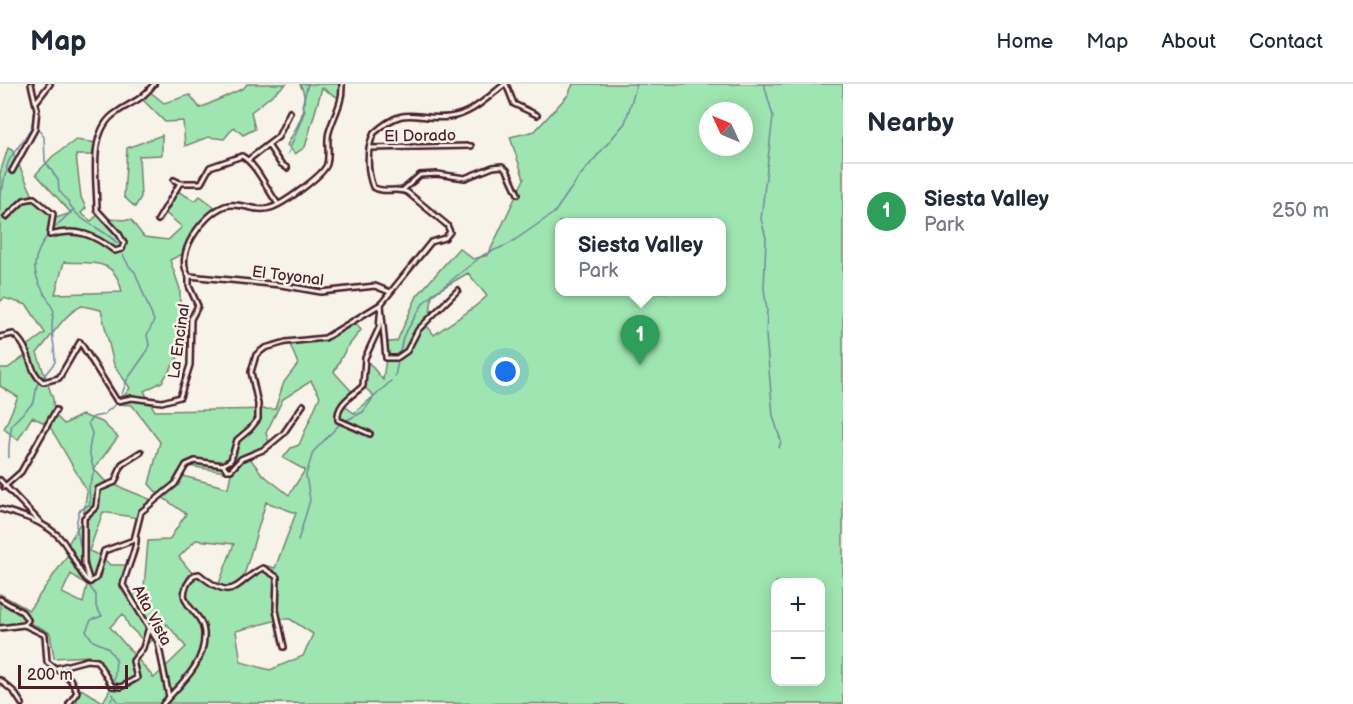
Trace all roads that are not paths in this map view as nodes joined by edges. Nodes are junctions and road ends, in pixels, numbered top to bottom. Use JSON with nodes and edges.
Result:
{"nodes":[{"id":1,"x":31,"y":84,"type":"edge"},
{"id":2,"x":50,"y":84,"type":"edge"},
{"id":3,"x":154,"y":84,"type":"edge"},
{"id":4,"x":342,"y":84,"type":"edge"},
{"id":5,"x":506,"y":84,"type":"edge"},
{"id":6,"x":36,"y":102,"type":"junction"},
{"id":7,"x":290,"y":112,"type":"dead end"},
{"id":8,"x":537,"y":115,"type":"dead end"},
{"id":9,"x":268,"y":145,"type":"junction"},
{"id":10,"x":471,"y":146,"type":"dead end"},
{"id":11,"x":369,"y":148,"type":"junction"},
{"id":12,"x":249,"y":160,"type":"junction"},
{"id":13,"x":287,"y":168,"type":"dead end"},
{"id":14,"x":12,"y":171,"type":"dead end"},
{"id":15,"x":174,"y":180,"type":"dead end"},
{"id":16,"x":180,"y":183,"type":"junction"},
{"id":17,"x":403,"y":190,"type":"junction"},
{"id":18,"x":518,"y":194,"type":"dead end"},
{"id":19,"x":278,"y":204,"type":"junction"},
{"id":20,"x":6,"y":217,"type":"dead end"},
{"id":21,"x":158,"y":220,"type":"dead end"},
{"id":22,"x":189,"y":276,"type":"junction"},
{"id":23,"x":458,"y":290,"type":"dead end"},
{"id":24,"x":390,"y":292,"type":"junction"},
{"id":25,"x":381,"y":304,"type":"junction"},
{"id":26,"x":0,"y":337,"type":"edge"},
{"id":27,"x":303,"y":405,"type":"dead end"},
{"id":28,"x":56,"y":410,"type":"dead end"},
{"id":29,"x":370,"y":434,"type":"dead end"},
{"id":30,"x":141,"y":452,"type":"dead end"},
{"id":31,"x":223,"y":465,"type":"junction"},
{"id":32,"x":0,"y":480,"type":"edge"},
{"id":33,"x":4,"y":487,"type":"junction"},
{"id":34,"x":0,"y":509,"type":"edge"},
{"id":35,"x":43,"y":526,"type":"junction"},
{"id":36,"x":136,"y":538,"type":"junction"},
{"id":37,"x":90,"y":582,"type":"junction"},
{"id":38,"x":0,"y":599,"type":"edge"},
{"id":39,"x":24,"y":625,"type":"junction"},
{"id":40,"x":149,"y":627,"type":"junction"},
{"id":41,"x":0,"y":628,"type":"edge"},
{"id":42,"x":284,"y":647,"type":"dead end"},
{"id":43,"x":57,"y":668,"type":"junction"},
{"id":44,"x":0,"y":680,"type":"edge"},
{"id":45,"x":169,"y":697,"type":"junction"},
{"id":46,"x":22,"y":704,"type":"edge"},
{"id":47,"x":69,"y":704,"type":"edge"},
{"id":48,"x":163,"y":704,"type":"edge"}],
"edges":[{"from":1,"to":6,"type":"street"},
{"from":2,"to":6,"type":"street"},
{"from":3,"to":20,"type":"street"},
{"from":4,"to":19,"type":"street"},
{"from":5,"to":8,"type":"street"},
{"from":5,"to":11,"type":"street"},
{"from":6,"to":14,"type":"street"},
{"from":7,"to":9,"type":"street"},
{"from":9,"to":12,"type":"street"},
{"from":9,"to":13,"type":"street"},
{"from":10,"to":11,"type":"street","name":"El Dorado"},
{"from":11,"to":17,"type":"street"},
{"from":12,"to":16,"type":"street"},
{"from":12,"to":19,"type":"street"},
{"from":15,"to":16,"type":"street"},
{"from":16,"to":21,"type":"street"},
{"from":17,"to":18,"type":"street"},
{"from":17,"to":24,"type":"street"},
{"from":19,"to":22,"type":"street"},
{"from":22,"to":24,"type":"street","name":"El Toyonal"},
{"from":22,"to":26,"type":"street","name":"La Encinal"},
{"from":23,"to":25,"type":"street"},
{"from":24,"to":25,"type":"street"},
{"from":25,"to":29,"type":"street"},
{"from":25,"to":31,"type":"street"},
{"from":27,"to":31,"type":"street"},
{"from":28,"to":33,"type":"street"},
{"from":30,"to":37,"type":"street"},
{"from":31,"to":36,"type":"street"},
{"from":32,"to":33,"type":"street"},
{"from":33,"to":35,"type":"street"},
{"from":34,"to":35,"type":"street"},
{"from":35,"to":37,"type":"street"},
{"from":36,"to":37,"type":"street"},
{"from":36,"to":40,"type":"street","name":"Alta Vista"},
{"from":38,"to":39,"type":"street"},
{"from":39,"to":41,"type":"street"},
{"from":39,"to":43,"type":"street"},
{"from":40,"to":43,"type":"street"},
{"from":40,"to":45,"type":"street","name":"Alta Vista"},
{"from":42,"to":45,"type":"street"},
{"from":43,"to":47,"type":"street"},
{"from":44,"to":46,"type":"street"},
{"from":45,"to":48,"type":"street"}]}
